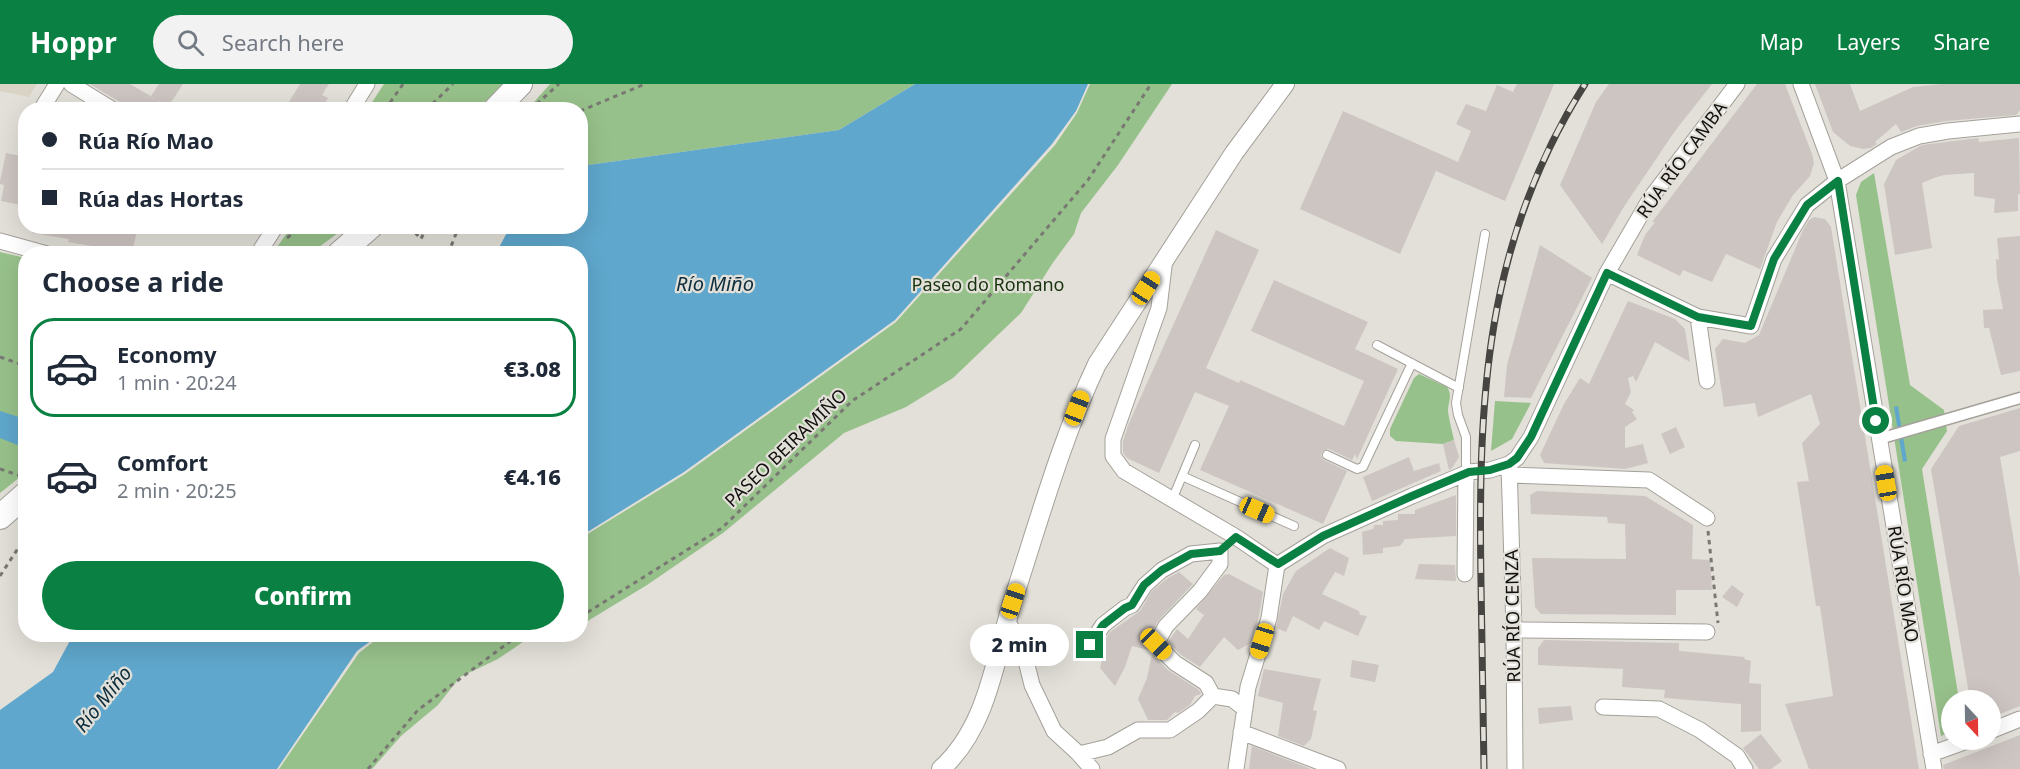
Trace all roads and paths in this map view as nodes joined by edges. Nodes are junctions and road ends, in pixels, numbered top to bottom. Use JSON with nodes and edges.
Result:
{"nodes":[{"id":1,"x":57,"y":84,"type":"edge"},
{"id":2,"x":71,"y":84,"type":"edge"},
{"id":3,"x":367,"y":84,"type":"edge"},
{"id":4,"x":403,"y":84,"type":"edge"},
{"id":5,"x":453,"y":84,"type":"edge"},
{"id":6,"x":520,"y":84,"type":"edge"},
{"id":7,"x":559,"y":84,"type":"edge"},
{"id":8,"x":645,"y":84,"type":"edge"},
{"id":9,"x":1151,"y":84,"type":"edge"},
{"id":10,"x":1285,"y":84,"type":"edge"},
{"id":11,"x":1737,"y":84,"type":"edge"},
{"id":12,"x":1801,"y":84,"type":"edge"},
{"id":13,"x":46,"y":102,"type":"edge"},
{"id":14,"x":100,"y":102,"type":"edge"},
{"id":15,"x":356,"y":102,"type":"edge"},
{"id":16,"x":391,"y":102,"type":"edge"},
{"id":17,"x":434,"y":102,"type":"edge"},
{"id":18,"x":503,"y":102,"type":"edge"},
{"id":19,"x":539,"y":102,"type":"edge"},
{"id":20,"x":588,"y":108,"type":"edge"},
{"id":21,"x":2020,"y":124,"type":"edge"},
{"id":22,"x":1838,"y":181,"type":"junction"},
{"id":23,"x":362,"y":234,"type":"edge"},
{"id":24,"x":1485,"y":234,"type":"dead end"},
{"id":25,"x":0,"y":241,"type":"edge"},
{"id":26,"x":18,"y":246,"type":"edge"},
{"id":27,"x":348,"y":246,"type":"edge"},
{"id":28,"x":1165,"y":258,"type":"junction"},
{"id":29,"x":1607,"y":273,"type":"junction"},
{"id":30,"x":1698,"y":317,"type":"junction"},
{"id":31,"x":1377,"y":345,"type":"dead end"},
{"id":32,"x":0,"y":357,"type":"edge"},
{"id":33,"x":18,"y":363,"type":"edge"},
{"id":34,"x":1412,"y":363,"type":"junction"},
{"id":35,"x":1707,"y":381,"type":"dead end"},
{"id":36,"x":1459,"y":388,"type":"junction"},
{"id":37,"x":2020,"y":398,"type":"edge"},
{"id":38,"x":1879,"y":439,"type":"junction"},
{"id":39,"x":1195,"y":445,"type":"dead end"},
{"id":40,"x":1327,"y":455,"type":"dead end"},
{"id":41,"x":0,"y":469,"type":"edge"},
{"id":42,"x":1509,"y":469,"type":"junction"},
{"id":43,"x":1473,"y":472,"type":"junction"},
{"id":44,"x":18,"y":475,"type":"edge"},
{"id":45,"x":1182,"y":476,"type":"junction"},
{"id":46,"x":1172,"y":500,"type":"junction"},
{"id":47,"x":18,"y":501,"type":"edge"},
{"id":48,"x":0,"y":517,"type":"edge"},
{"id":49,"x":1707,"y":518,"type":"joint"},
{"id":50,"x":1294,"y":526,"type":"dead end"},
{"id":51,"x":1236,"y":537,"type":"junction"},
{"id":52,"x":18,"y":548,"type":"edge"},
{"id":53,"x":1220,"y":551,"type":"junction"},
{"id":54,"x":1278,"y":564,"type":"junction"},
{"id":55,"x":1465,"y":574,"type":"dead end"},
{"id":56,"x":0,"y":576,"type":"edge"},
{"id":57,"x":588,"y":612,"type":"edge"},
{"id":58,"x":1007,"y":621,"type":"junction"},
{"id":59,"x":1713,"y":627,"type":"joint"},
{"id":60,"x":1514,"y":630,"type":"junction"},
{"id":61,"x":509,"y":642,"type":"edge"},
{"id":62,"x":1090,"y":645,"type":"dead end"},
{"id":63,"x":1213,"y":696,"type":"junction"},
{"id":64,"x":1603,"y":707,"type":"dead end"},
{"id":65,"x":1245,"y":709,"type":"junction"},
{"id":66,"x":2020,"y":719,"type":"edge"},
{"id":67,"x":2001,"y":727,"type":"edge"},
{"id":68,"x":1241,"y":732,"type":"junction"},
{"id":69,"x":1953,"y":750,"type":"edge"},
{"id":70,"x":1077,"y":752,"type":"junction"},
{"id":71,"x":1933,"y":762,"type":"edge"},
{"id":72,"x":368,"y":769,"type":"edge"},
{"id":73,"x":941,"y":769,"type":"edge"},
{"id":74,"x":1092,"y":769,"type":"edge"},
{"id":75,"x":1236,"y":769,"type":"edge"},
{"id":76,"x":1338,"y":769,"type":"edge"},
{"id":77,"x":1515,"y":769,"type":"edge"},
{"id":78,"x":1745,"y":769,"type":"edge"}],
"edges":[{"from":1,"to":13,"type":"street"},
{"from":2,"to":14,"type":"street"},
{"from":3,"to":15,"type":"street"},
{"from":4,"to":16,"type":"path"},
{"from":5,"to":17,"type":"path"},
{"from":6,"to":18,"type":"highway"},
{"from":7,"to":19,"type":"path"},
{"from":8,"to":20,"type":"path"},
{"from":9,"to":57,"type":"path","name":"PASEO BEIRAMIÑO"},
{"from":10,"to":28,"type":"street"},
{"from":11,"to":29,"type":"street","name":"RÚA RÍO CAMBA"},
{"from":12,"to":22,"type":"street","name":"RÚA RÍO MAO"},
{"from":21,"to":22,"type":"street"},
{"from":22,"to":30,"type":"street"},
{"from":22,"to":38,"type":"street","name":"RÚA RÍO MAO"},
{"from":23,"to":27,"type":"highway"},
{"from":24,"to":36,"type":"lane"},
{"from":25,"to":26,"type":"street"},
{"from":28,"to":46,"type":"street"},
{"from":28,"to":58,"type":"street"},
{"from":29,"to":30,"type":"street"},
{"from":29,"to":42,"type":"street","name":"RÚA RÍO CAMBA"},
{"from":30,"to":35,"type":"street"},
{"from":31,"to":34,"type":"lane"},
{"from":32,"to":33,"type":"path"},
{"from":34,"to":36,"type":"lane"},
{"from":34,"to":40,"type":"lane"},
{"from":36,"to":43,"type":"lane"},
{"from":37,"to":38,"type":"street"},
{"from":38,"to":71,"type":"street","name":"RÚA RÍO MAO"},
{"from":39,"to":45,"type":"lane"},
{"from":41,"to":44,"type":"path"},
{"from":42,"to":43,"type":"street"},
{"from":42,"to":49,"type":"street"},
{"from":42,"to":60,"type":"street","name":"RÚA RÍO CENZA"},
{"from":43,"to":54,"type":"street"},
{"from":43,"to":55,"type":"street"},
{"from":45,"to":46,"type":"lane"},
{"from":45,"to":50,"type":"lane"},
{"from":46,"to":51,"type":"street"},
{"from":47,"to":48,"type":"highway"},
{"from":49,"to":59,"type":"path"},
{"from":51,"to":53,"type":"street"},
{"from":51,"to":54,"type":"street"},
{"from":52,"to":56,"type":"path"},
{"from":53,"to":62,"type":"street"},
{"from":53,"to":63,"type":"street"},
{"from":54,"to":65,"type":"street"},
{"from":58,"to":70,"type":"street"},
{"from":58,"to":73,"type":"street"},
{"from":59,"to":60,"type":"street"},
{"from":60,"to":77,"type":"street","name":"RÚA RÍO CENZA"},
{"from":61,"to":72,"type":"path"},
{"from":63,"to":65,"type":"street"},
{"from":63,"to":70,"type":"street"},
{"from":64,"to":78,"type":"street"},
{"from":65,"to":68,"type":"street"},
{"from":66,"to":67,"type":"street"},
{"from":68,"to":75,"type":"street"},
{"from":68,"to":76,"type":"street"},
{"from":69,"to":71,"type":"street"},
{"from":70,"to":74,"type":"street"}]}
